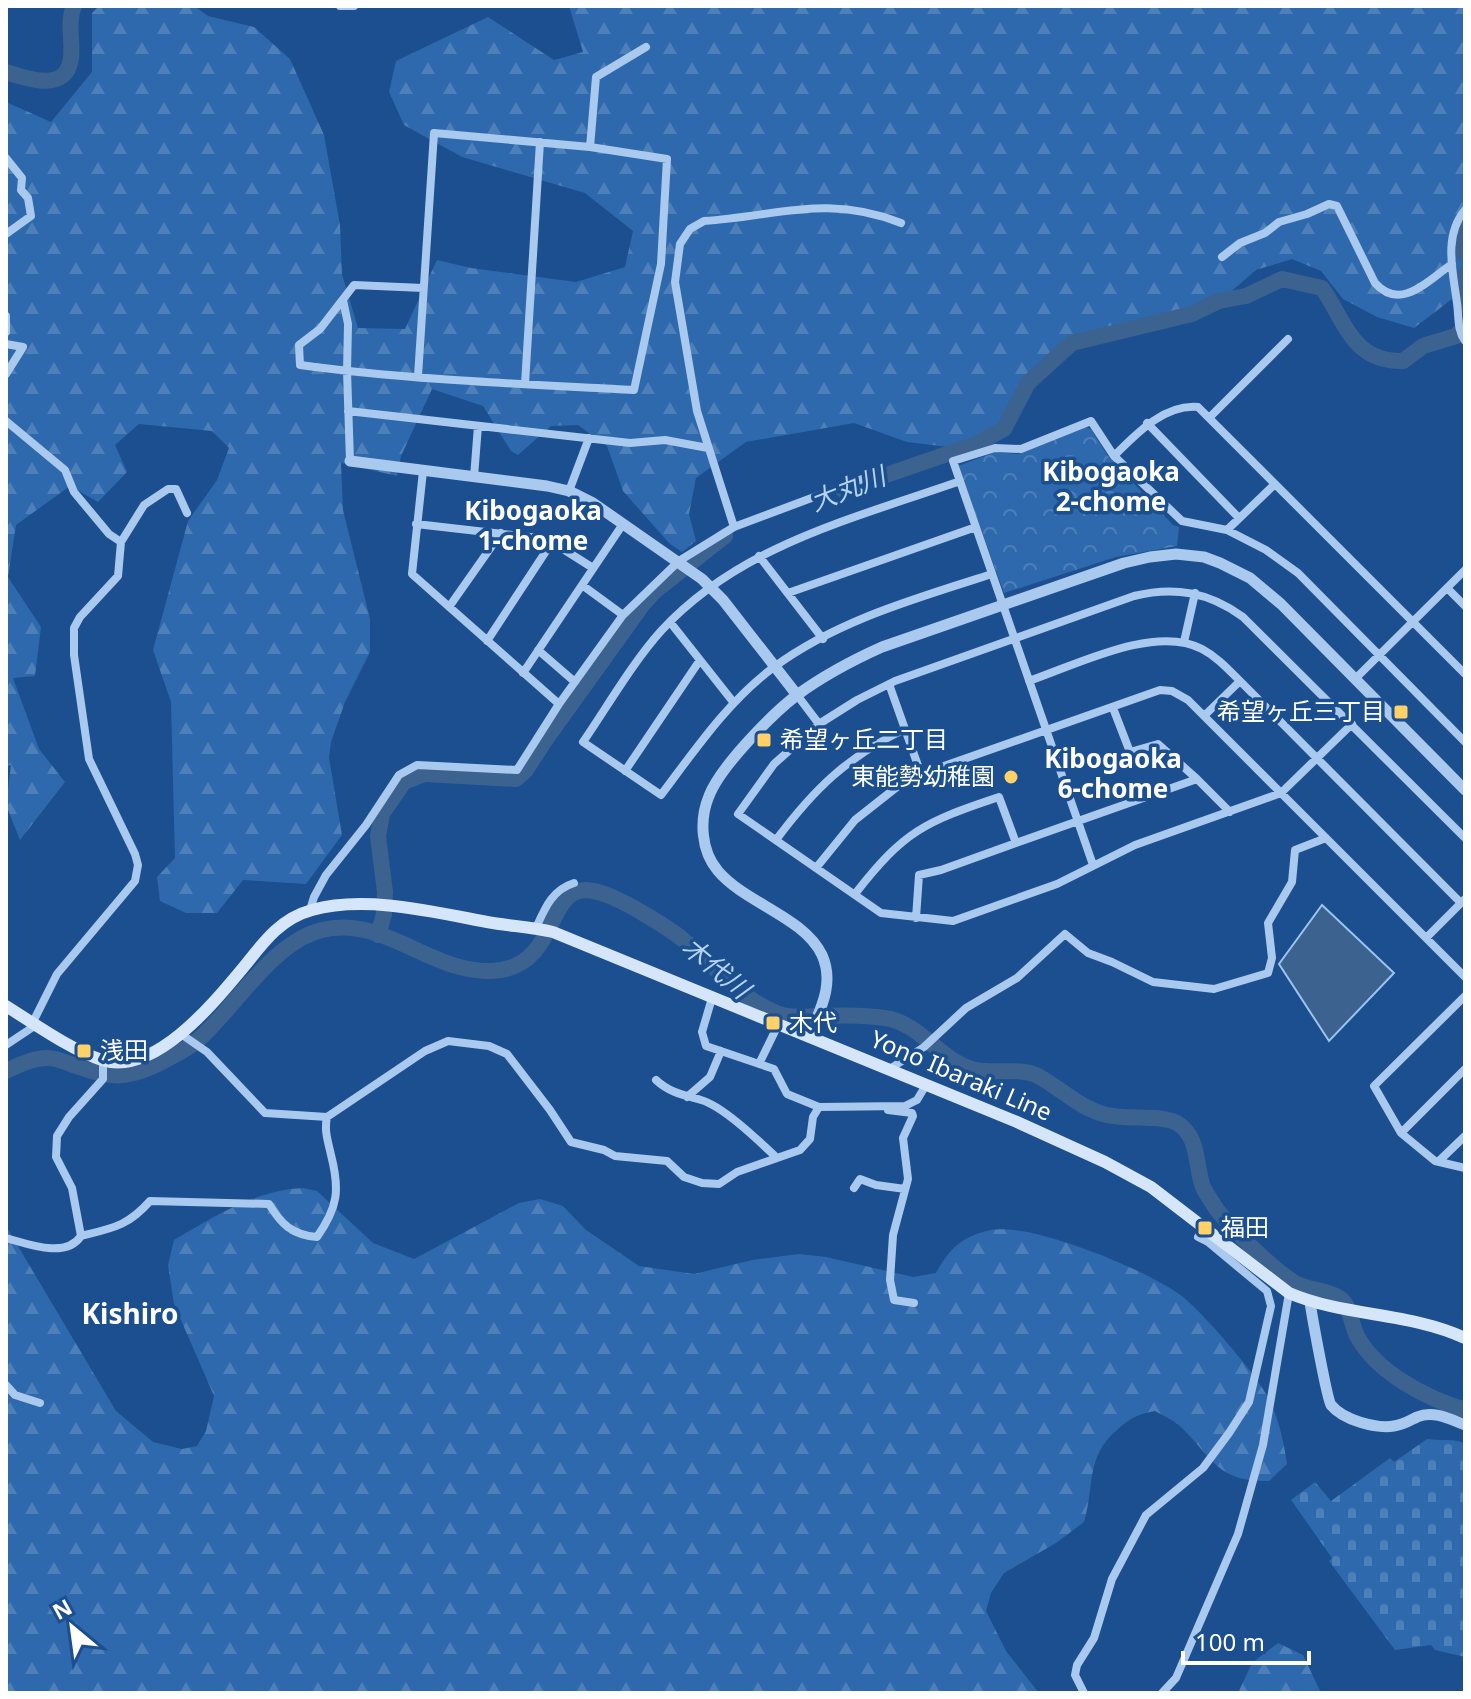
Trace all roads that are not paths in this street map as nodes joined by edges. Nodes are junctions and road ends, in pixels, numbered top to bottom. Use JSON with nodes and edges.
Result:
{"nodes":[{"id":1,"x":340,"y":6,"type":"edge"},
{"id":2,"x":354,"y":6,"type":"edge"},
{"id":3,"x":646,"y":47,"type":"dead end"},
{"id":4,"x":540,"y":142,"type":"junction"},
{"id":5,"x":590,"y":147,"type":"junction"},
{"id":6,"x":6,"y":158,"type":"edge"},
{"id":7,"x":1465,"y":210,"type":"edge"},
{"id":8,"x":901,"y":223,"type":"dead end"},
{"id":9,"x":6,"y":234,"type":"edge"},
{"id":10,"x":1222,"y":257,"type":"dead end"},
{"id":11,"x":1452,"y":264,"type":"junction"},
{"id":12,"x":423,"y":288,"type":"junction"},
{"id":13,"x":343,"y":300,"type":"junction"},
{"id":14,"x":6,"y":316,"type":"edge"},
{"id":15,"x":6,"y":332,"type":"edge"},
{"id":16,"x":1462,"y":336,"type":"edge"},
{"id":17,"x":1288,"y":339,"type":"dead end"},
{"id":18,"x":6,"y":344,"type":"edge"},
{"id":19,"x":347,"y":371,"type":"junction"},
{"id":20,"x":6,"y":374,"type":"edge"},
{"id":21,"x":418,"y":376,"type":"junction"},
{"id":22,"x":525,"y":384,"type":"junction"},
{"id":23,"x":348,"y":411,"type":"junction"},
{"id":24,"x":1209,"y":418,"type":"junction"},
{"id":25,"x":6,"y":421,"type":"edge"},
{"id":26,"x":1147,"y":423,"type":"junction"},
{"id":27,"x":478,"y":426,"type":"junction"},
{"id":28,"x":589,"y":438,"type":"junction"},
{"id":29,"x":708,"y":448,"type":"junction"},
{"id":30,"x":1114,"y":456,"type":"junction"},
{"id":31,"x":350,"y":461,"type":"joint"},
{"id":32,"x":423,"y":471,"type":"junction"},
{"id":33,"x":474,"y":477,"type":"junction"},
{"id":34,"x":865,"y":478,"type":"dead end"},
{"id":35,"x":960,"y":481,"type":"junction"},
{"id":36,"x":1275,"y":484,"type":"junction"},
{"id":37,"x":569,"y":491,"type":"junction"},
{"id":38,"x":187,"y":513,"type":"dead end"},
{"id":39,"x":1239,"y":518,"type":"junction"},
{"id":40,"x":416,"y":524,"type":"junction"},
{"id":41,"x":623,"y":524,"type":"junction"},
{"id":42,"x":734,"y":527,"type":"junction"},
{"id":43,"x":976,"y":527,"type":"junction"},
{"id":44,"x":1227,"y":530,"type":"junction"},
{"id":45,"x":501,"y":533,"type":"junction"},
{"id":46,"x":121,"y":542,"type":"junction"},
{"id":47,"x":552,"y":542,"type":"junction"},
{"id":48,"x":759,"y":556,"type":"junction"},
{"id":49,"x":683,"y":564,"type":"junction"},
{"id":50,"x":593,"y":568,"type":"junction"},
{"id":51,"x":1465,"y":570,"type":"edge"},
{"id":52,"x":992,"y":574,"type":"junction"},
{"id":53,"x":582,"y":585,"type":"junction"},
{"id":54,"x":711,"y":586,"type":"junction"},
{"id":55,"x":1447,"y":588,"type":"junction"},
{"id":56,"x":788,"y":593,"type":"junction"},
{"id":57,"x":1195,"y":593,"type":"junction"},
{"id":58,"x":1003,"y":605,"type":"junction"},
{"id":59,"x":1465,"y":606,"type":"edge"},
{"id":60,"x":449,"y":607,"type":"junction"},
{"id":61,"x":623,"y":615,"type":"junction"},
{"id":62,"x":670,"y":622,"type":"junction"},
{"id":63,"x":1412,"y":622,"type":"junction"},
{"id":64,"x":1014,"y":638,"type":"junction"},
{"id":65,"x":823,"y":639,"type":"junction"},
{"id":66,"x":487,"y":641,"type":"junction"},
{"id":67,"x":1184,"y":642,"type":"junction"},
{"id":68,"x":538,"y":650,"type":"junction"},
{"id":69,"x":1379,"y":655,"type":"junction"},
{"id":70,"x":700,"y":660,"type":"junction"},
{"id":71,"x":774,"y":667,"type":"junction"},
{"id":72,"x":523,"y":673,"type":"junction"},
{"id":73,"x":1465,"y":674,"type":"edge"},
{"id":74,"x":1355,"y":679,"type":"junction"},
{"id":75,"x":1029,"y":681,"type":"junction"},
{"id":76,"x":1240,"y":681,"type":"junction"},
{"id":77,"x":575,"y":682,"type":"junction"},
{"id":78,"x":889,"y":684,"type":"junction"},
{"id":79,"x":797,"y":695,"type":"junction"},
{"id":80,"x":734,"y":703,"type":"junction"},
{"id":81,"x":559,"y":704,"type":"junction"},
{"id":82,"x":1113,"y":708,"type":"junction"},
{"id":83,"x":1205,"y":715,"type":"junction"},
{"id":84,"x":819,"y":724,"type":"junction"},
{"id":85,"x":1352,"y":724,"type":"junction"},
{"id":86,"x":905,"y":729,"type":"junction"},
{"id":87,"x":1046,"y":729,"type":"junction"},
{"id":88,"x":1465,"y":742,"type":"edge"},
{"id":89,"x":1316,"y":759,"type":"junction"},
{"id":90,"x":625,"y":771,"type":"junction"},
{"id":91,"x":921,"y":774,"type":"junction"},
{"id":92,"x":1197,"y":779,"type":"junction"},
{"id":93,"x":1465,"y":790,"type":"edge"},
{"id":94,"x":1281,"y":793,"type":"junction"},
{"id":95,"x":1230,"y":812,"type":"junction"},
{"id":96,"x":1078,"y":821,"type":"junction"},
{"id":97,"x":1326,"y":838,"type":"junction"},
{"id":98,"x":1465,"y":838,"type":"edge"},
{"id":99,"x":776,"y":840,"type":"junction"},
{"id":100,"x":1016,"y":843,"type":"junction"},
{"id":101,"x":1093,"y":865,"type":"junction"},
{"id":102,"x":816,"y":868,"type":"junction"},
{"id":103,"x":574,"y":883,"type":"dead end"},
{"id":104,"x":855,"y":894,"type":"junction"},
{"id":105,"x":1463,"y":901,"type":"edge"},
{"id":106,"x":310,"y":910,"type":"junction"},
{"id":107,"x":916,"y":918,"type":"junction"},
{"id":108,"x":543,"y":929,"type":"junction"},
{"id":109,"x":1426,"y":938,"type":"junction"},
{"id":110,"x":1465,"y":977,"type":"edge"},
{"id":111,"x":1465,"y":996,"type":"edge"},
{"id":112,"x":712,"y":998,"type":"junction"},
{"id":113,"x":6,"y":1006,"type":"edge"},
{"id":114,"x":35,"y":1024,"type":"junction"},
{"id":115,"x":778,"y":1025,"type":"junction"},
{"id":116,"x":181,"y":1034,"type":"junction"},
{"id":117,"x":810,"y":1034,"type":"junction"},
{"id":118,"x":6,"y":1045,"type":"edge"},
{"id":119,"x":721,"y":1051,"type":"junction"},
{"id":120,"x":103,"y":1061,"type":"junction"},
{"id":121,"x":759,"y":1064,"type":"junction"},
{"id":122,"x":1465,"y":1069,"type":"edge"},
{"id":123,"x":888,"y":1070,"type":"junction"},
{"id":124,"x":656,"y":1080,"type":"dead end"},
{"id":125,"x":926,"y":1085,"type":"junction"},
{"id":126,"x":687,"y":1097,"type":"junction"},
{"id":127,"x":819,"y":1107,"type":"junction"},
{"id":128,"x":879,"y":1107,"type":"junction"},
{"id":129,"x":327,"y":1117,"type":"junction"},
{"id":130,"x":1401,"y":1133,"type":"junction"},
{"id":131,"x":1465,"y":1136,"type":"edge"},
{"id":132,"x":777,"y":1158,"type":"junction"},
{"id":133,"x":1439,"y":1161,"type":"junction"},
{"id":134,"x":1465,"y":1168,"type":"edge"},
{"id":135,"x":854,"y":1188,"type":"dead end"},
{"id":136,"x":905,"y":1189,"type":"junction"},
{"id":137,"x":81,"y":1236,"type":"junction"},
{"id":138,"x":1198,"y":1237,"type":"dead end"},
{"id":139,"x":6,"y":1238,"type":"edge"},
{"id":140,"x":1289,"y":1293,"type":"junction"},
{"id":141,"x":1310,"y":1302,"type":"junction"},
{"id":142,"x":914,"y":1303,"type":"dead end"},
{"id":143,"x":1465,"y":1338,"type":"edge"},
{"id":144,"x":6,"y":1385,"type":"edge"},
{"id":145,"x":40,"y":1403,"type":"dead end"},
{"id":146,"x":1465,"y":1425,"type":"edge"},
{"id":147,"x":1084,"y":1693,"type":"edge"},
{"id":148,"x":1162,"y":1693,"type":"edge"}],
"edges":[{"from":1,"to":2,"type":"street"},
{"from":3,"to":5,"type":"street"},
{"from":4,"to":5,"type":"street"},
{"from":4,"to":12,"type":"street"},
{"from":4,"to":22,"type":"street"},
{"from":5,"to":22,"type":"street"},
{"from":6,"to":9,"type":"street"},
{"from":7,"to":11,"type":"street"},
{"from":8,"to":29,"type":"street"},
{"from":10,"to":11,"type":"street"},
{"from":11,"to":16,"type":"street"},
{"from":12,"to":13,"type":"street"},
{"from":12,"to":21,"type":"street"},
{"from":13,"to":19,"type":"street"},
{"from":13,"to":19,"type":"street"},
{"from":14,"to":15,"type":"street"},
{"from":17,"to":24,"type":"street"},
{"from":18,"to":20,"type":"street"},
{"from":19,"to":21,"type":"street"},
{"from":19,"to":23,"type":"street"},
{"from":21,"to":22,"type":"street"},
{"from":23,"to":27,"type":"street"},
{"from":23,"to":31,"type":"street"},
{"from":24,"to":26,"type":"street"},
{"from":24,"to":36,"type":"street"},
{"from":25,"to":46,"type":"street"},
{"from":26,"to":30,"type":"street"},
{"from":26,"to":39,"type":"street"},
{"from":27,"to":28,"type":"street"},
{"from":27,"to":33,"type":"street"},
{"from":28,"to":29,"type":"street"},
{"from":28,"to":37,"type":"street"},
{"from":29,"to":42,"type":"street"},
{"from":30,"to":35,"type":"street"},
{"from":30,"to":44,"type":"street"},
{"from":31,"to":32,"type":"street"},
{"from":32,"to":33,"type":"street"},
{"from":32,"to":40,"type":"street"},
{"from":33,"to":37,"type":"street"},
{"from":34,"to":42,"type":"street"},
{"from":35,"to":43,"type":"street"},
{"from":35,"to":48,"type":"street"},
{"from":36,"to":39,"type":"street"},
{"from":36,"to":63,"type":"street"},
{"from":37,"to":41,"type":"street"},
{"from":38,"to":46,"type":"street"},
{"from":39,"to":44,"type":"street"},
{"from":40,"to":45,"type":"street"},
{"from":40,"to":60,"type":"street"},
{"from":41,"to":49,"type":"street"},
{"from":41,"to":50,"type":"street"},
{"from":42,"to":49,"type":"street"},
{"from":43,"to":52,"type":"street"},
{"from":43,"to":56,"type":"street"},
{"from":44,"to":69,"type":"street"},
{"from":45,"to":47,"type":"street"},
{"from":45,"to":60,"type":"street"},
{"from":46,"to":114,"type":"street"},
{"from":47,"to":50,"type":"street"},
{"from":47,"to":66,"type":"street"},
{"from":48,"to":54,"type":"street"},
{"from":48,"to":56,"type":"street"},
{"from":49,"to":54,"type":"street"},
{"from":49,"to":61,"type":"street"},
{"from":50,"to":53,"type":"street"},
{"from":51,"to":55,"type":"street"},
{"from":52,"to":58,"type":"street"},
{"from":52,"to":65,"type":"street"},
{"from":53,"to":61,"type":"street"},
{"from":53,"to":68,"type":"street"},
{"from":54,"to":62,"type":"street"},
{"from":54,"to":71,"type":"street"},
{"from":55,"to":59,"type":"street"},
{"from":55,"to":63,"type":"street"},
{"from":56,"to":65,"type":"street"},
{"from":57,"to":64,"type":"street"},
{"from":57,"to":67,"type":"street"},
{"from":57,"to":85,"type":"street"},
{"from":58,"to":64,"type":"street"},
{"from":58,"to":74,"type":"street"},
{"from":58,"to":79,"type":"street"},
{"from":60,"to":66,"type":"street"},
{"from":61,"to":77,"type":"street"},
{"from":62,"to":70,"type":"street"},
{"from":62,"to":90,"type":"street"},
{"from":63,"to":69,"type":"street"},
{"from":63,"to":73,"type":"street"},
{"from":64,"to":75,"type":"street"},
{"from":64,"to":78,"type":"street"},
{"from":65,"to":71,"type":"street"},
{"from":66,"to":72,"type":"street"},
{"from":67,"to":75,"type":"street"},
{"from":67,"to":76,"type":"street"},
{"from":68,"to":72,"type":"street"},
{"from":68,"to":77,"type":"street"},
{"from":69,"to":74,"type":"street"},
{"from":69,"to":88,"type":"street"},
{"from":70,"to":80,"type":"street"},
{"from":70,"to":90,"type":"street"},
{"from":71,"to":79,"type":"street"},
{"from":71,"to":80,"type":"street"},
{"from":72,"to":81,"type":"street"},
{"from":74,"to":93,"type":"street"},
{"from":75,"to":87,"type":"street"},
{"from":76,"to":83,"type":"street"},
{"from":76,"to":89,"type":"street"},
{"from":77,"to":81,"type":"street"},
{"from":78,"to":84,"type":"street"},
{"from":78,"to":86,"type":"street"},
{"from":79,"to":84,"type":"street"},
{"from":79,"to":117,"type":"street"},
{"from":80,"to":90,"type":"street"},
{"from":81,"to":106,"type":"street"},
{"from":82,"to":83,"type":"street"},
{"from":82,"to":87,"type":"street"},
{"from":82,"to":92,"type":"street"},
{"from":83,"to":94,"type":"street"},
{"from":84,"to":99,"type":"street"},
{"from":85,"to":89,"type":"street"},
{"from":85,"to":98,"type":"street"},
{"from":86,"to":91,"type":"street"},
{"from":86,"to":99,"type":"street"},
{"from":87,"to":91,"type":"street"},
{"from":87,"to":96,"type":"street"},
{"from":89,"to":94,"type":"street"},
{"from":89,"to":105,"type":"street"},
{"from":91,"to":102,"type":"street"},
{"from":92,"to":95,"type":"street"},
{"from":92,"to":96,"type":"street"},
{"from":94,"to":95,"type":"street"},
{"from":94,"to":97,"type":"street"},
{"from":95,"to":101,"type":"street"},
{"from":96,"to":100,"type":"street"},
{"from":96,"to":101,"type":"street"},
{"from":97,"to":109,"type":"street"},
{"from":97,"to":123,"type":"street"},
{"from":99,"to":102,"type":"street"},
{"from":100,"to":104,"type":"street"},
{"from":100,"to":107,"type":"street"},
{"from":101,"to":107,"type":"street"},
{"from":102,"to":104,"type":"street"},
{"from":103,"to":108,"type":"street"},
{"from":104,"to":107,"type":"street"},
{"from":105,"to":109,"type":"street"},
{"from":106,"to":108,"type":"main road","name":"Yono Ibaraki Line"},
{"from":106,"to":116,"type":"main road","name":"Yono Ibaraki Line"},
{"from":108,"to":112,"type":"main road","name":"Yono Ibaraki Line"},
{"from":109,"to":110,"type":"street"},
{"from":111,"to":130,"type":"street"},
{"from":112,"to":115,"type":"main road","name":"Yono Ibaraki Line"},
{"from":112,"to":119,"type":"street"},
{"from":113,"to":114,"type":"main road"},
{"from":114,"to":118,"type":"street"},
{"from":114,"to":120,"type":"main road"},
{"from":115,"to":117,"type":"main road","name":"Yono Ibaraki Line"},
{"from":115,"to":121,"type":"street"},
{"from":116,"to":120,"type":"main road","name":"Yono Ibaraki Line"},
{"from":116,"to":129,"type":"street"},
{"from":117,"to":123,"type":"main road","name":"Yono Ibaraki Line"},
{"from":119,"to":121,"type":"street"},
{"from":119,"to":126,"type":"street"},
{"from":120,"to":137,"type":"street"},
{"from":121,"to":127,"type":"street"},
{"from":122,"to":130,"type":"street"},
{"from":123,"to":125,"type":"main road","name":"Yono Ibaraki Line"},
{"from":124,"to":126,"type":"street"},
{"from":125,"to":128,"type":"street"},
{"from":125,"to":140,"type":"main road","name":"Yono Ibaraki Line"},
{"from":126,"to":132,"type":"street"},
{"from":127,"to":128,"type":"street"},
{"from":127,"to":132,"type":"street"},
{"from":128,"to":136,"type":"street"},
{"from":129,"to":132,"type":"street"},
{"from":129,"to":137,"type":"street"},
{"from":130,"to":133,"type":"street"},
{"from":131,"to":133,"type":"street"},
{"from":133,"to":134,"type":"street"},
{"from":135,"to":136,"type":"street"},
{"from":136,"to":142,"type":"street"},
{"from":137,"to":139,"type":"street"},
{"from":138,"to":147,"type":"street"},
{"from":140,"to":141,"type":"main road","name":"Yono Ibaraki Line"},
{"from":140,"to":148,"type":"street"},
{"from":141,"to":143,"type":"main road","name":"Yono Ibaraki Line"},
{"from":141,"to":146,"type":"street"},
{"from":144,"to":145,"type":"street"}]}
